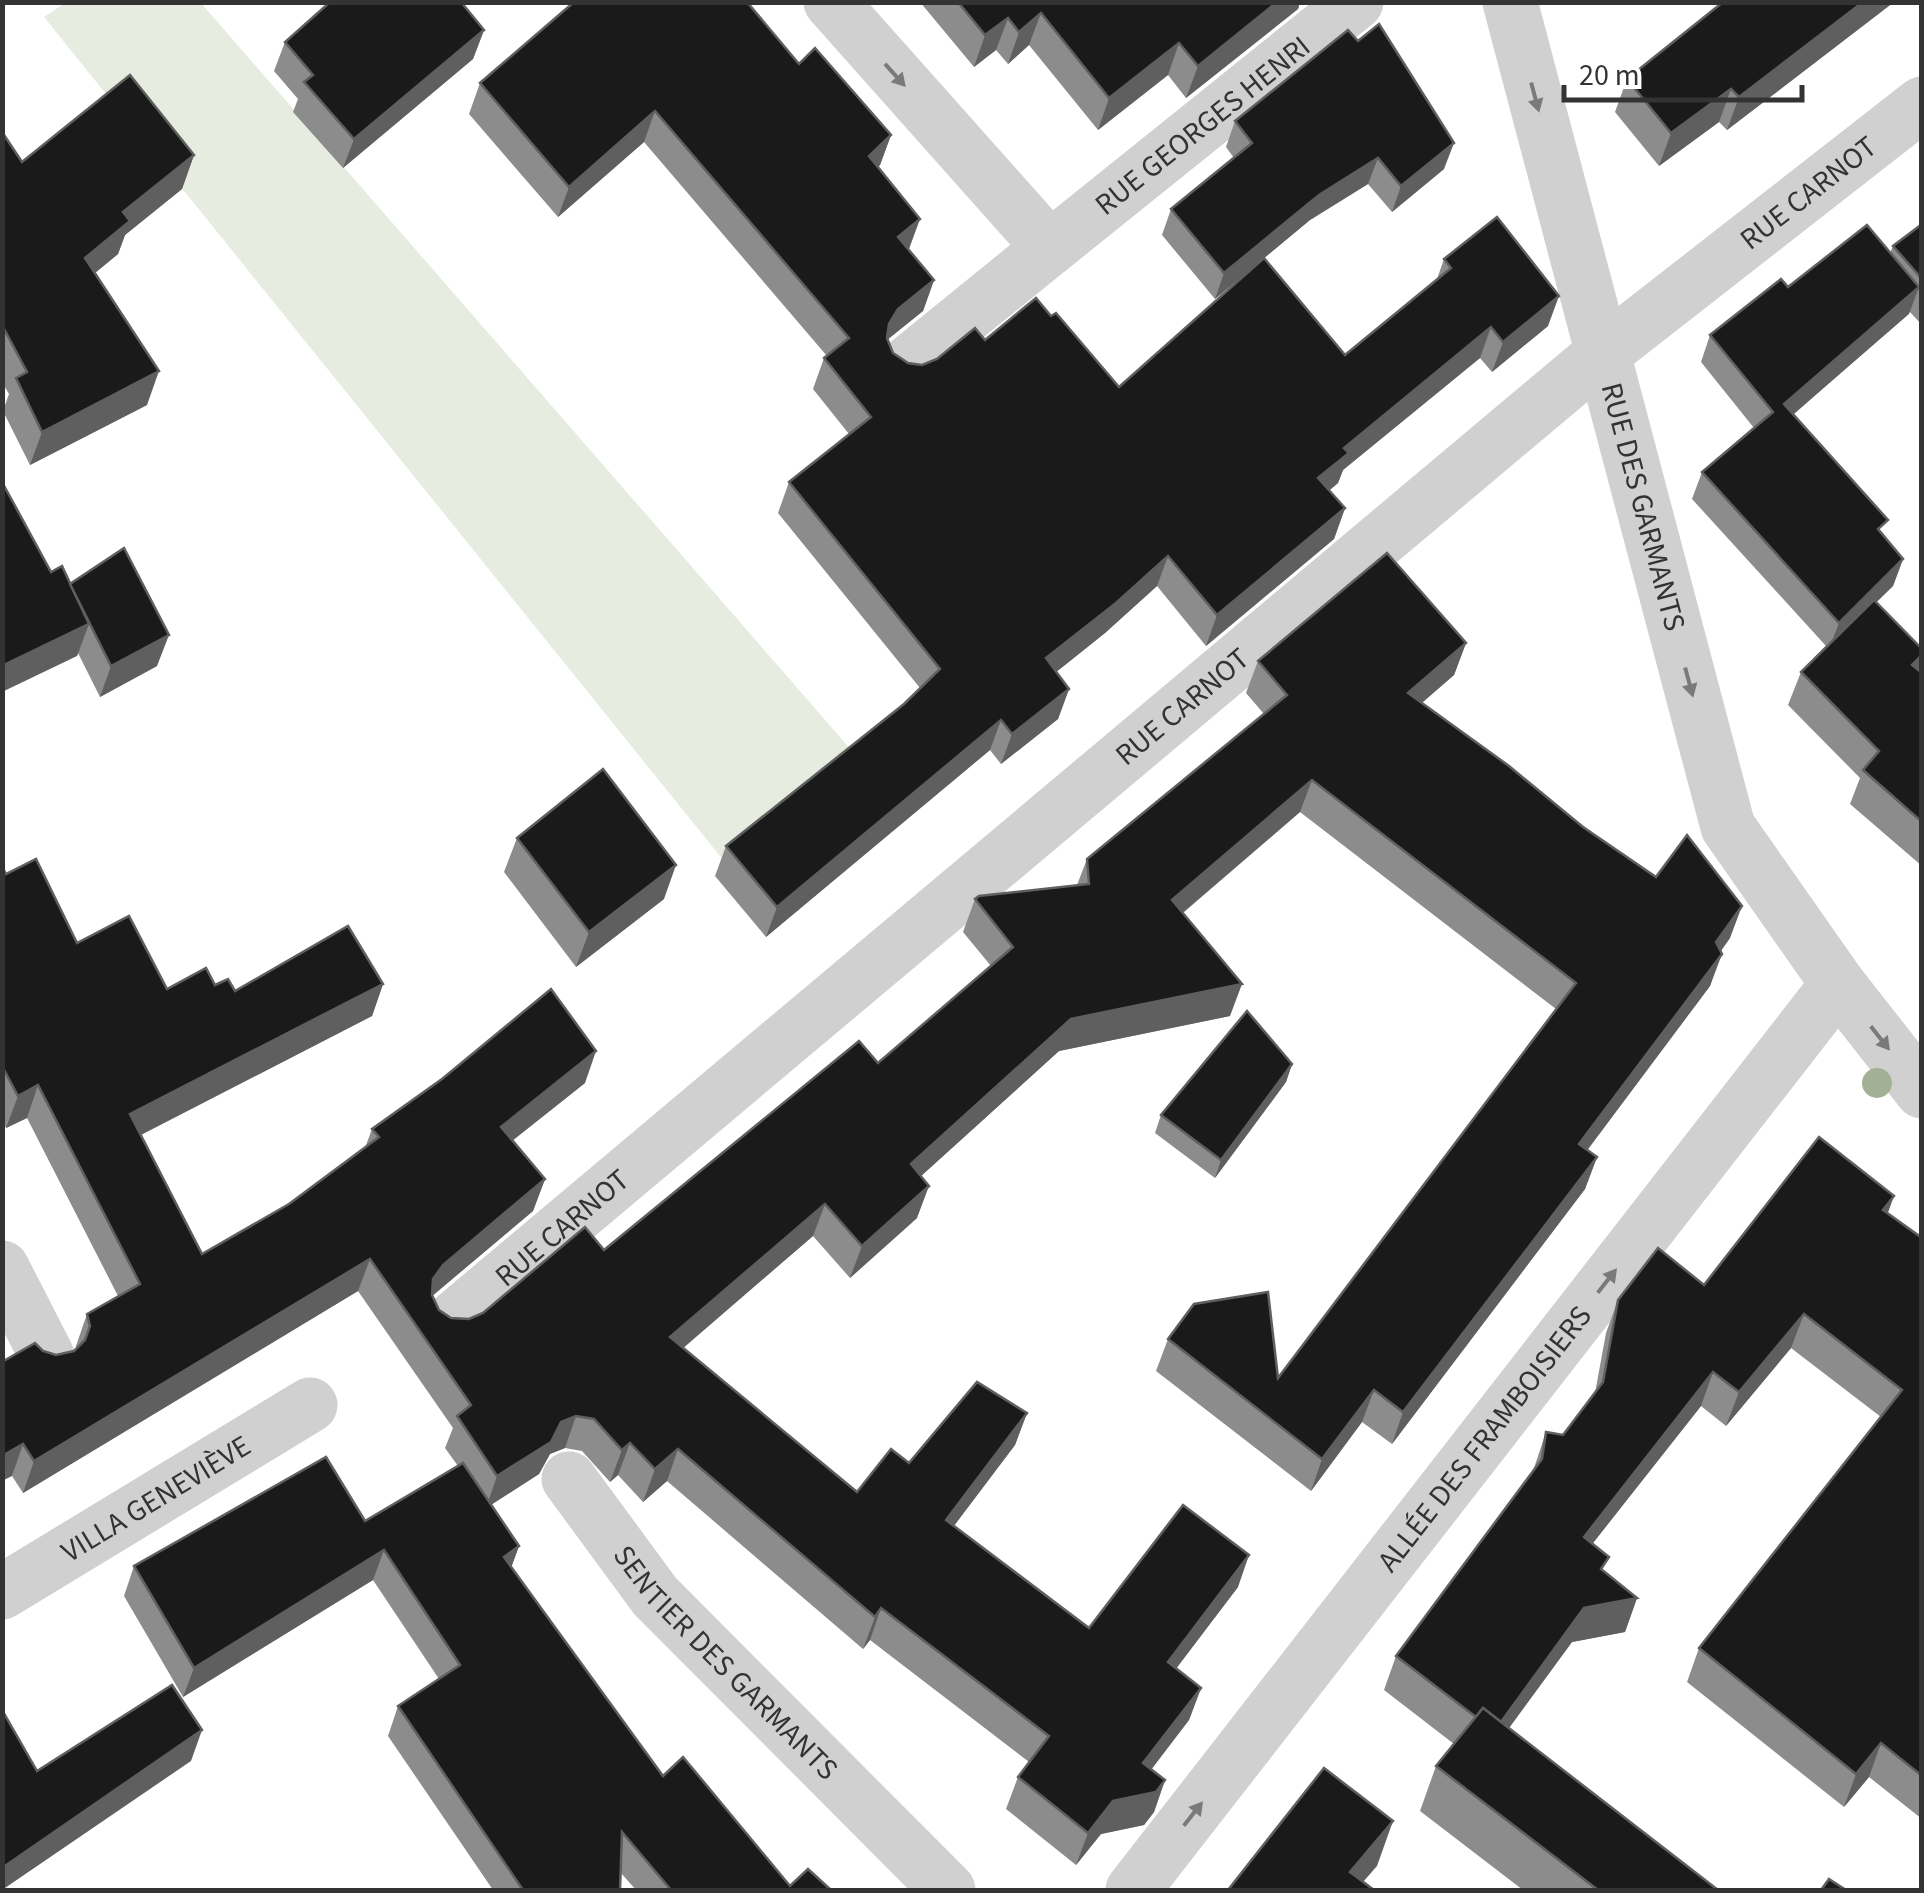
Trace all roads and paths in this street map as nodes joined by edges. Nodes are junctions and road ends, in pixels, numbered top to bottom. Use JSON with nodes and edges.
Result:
{"nodes":[{"id":1,"x":830,"y":2,"type":"edge"},
{"id":2,"x":1356,"y":2,"type":"edge"},
{"id":3,"x":1510,"y":2,"type":"edge"},
{"id":4,"x":1922,"y":104,"type":"edge"},
{"id":5,"x":1050,"y":248,"type":"junction"},
{"id":6,"x":1603,"y":353,"type":"junction"},
{"id":7,"x":906,"y":364,"type":"edge"},
{"id":8,"x":1838,"y":984,"type":"junction"},
{"id":9,"x":1922,"y":1091,"type":"edge"},
{"id":10,"x":2,"y":1268,"type":"edge"},
{"id":11,"x":450,"y":1320,"type":"edge"},
{"id":12,"x":47,"y":1356,"type":"edge"},
{"id":13,"x":310,"y":1404,"type":"dead end"},
{"id":14,"x":569,"y":1479,"type":"dead end"},
{"id":15,"x":2,"y":1592,"type":"edge"},
{"id":16,"x":948,"y":1890,"type":"edge"},
{"id":17,"x":1133,"y":1890,"type":"edge"}],
"edges":[{"from":1,"to":5,"type":"street","one_way":true},
{"from":2,"to":5,"type":"street","name":"RUE GEORGES HENRI"},
{"from":3,"to":6,"type":"street","name":"RUE DES GARMANTS","one_way":true},
{"from":4,"to":6,"type":"street","name":"RUE CARNOT"},
{"from":5,"to":7,"type":"street","name":"RUE GEORGES HENRI"},
{"from":6,"to":8,"type":"street","name":"RUE DES GARMANTS","one_way":true},
{"from":6,"to":11,"type":"street","name":"RUE CARNOT"},
{"from":8,"to":9,"type":"street","name":"RUE DES GARMANTS","one_way":true},
{"from":17,"to":8,"type":"street","name":"ALLÉE DES FRAMBOISIERS","one_way":true},
{"from":10,"to":12,"type":"street"},
{"from":13,"to":15,"type":"street","name":"VILLA GENEVIÈVE"},
{"from":14,"to":16,"type":"street","name":"SENTIER DES GARMANTS"}]}
